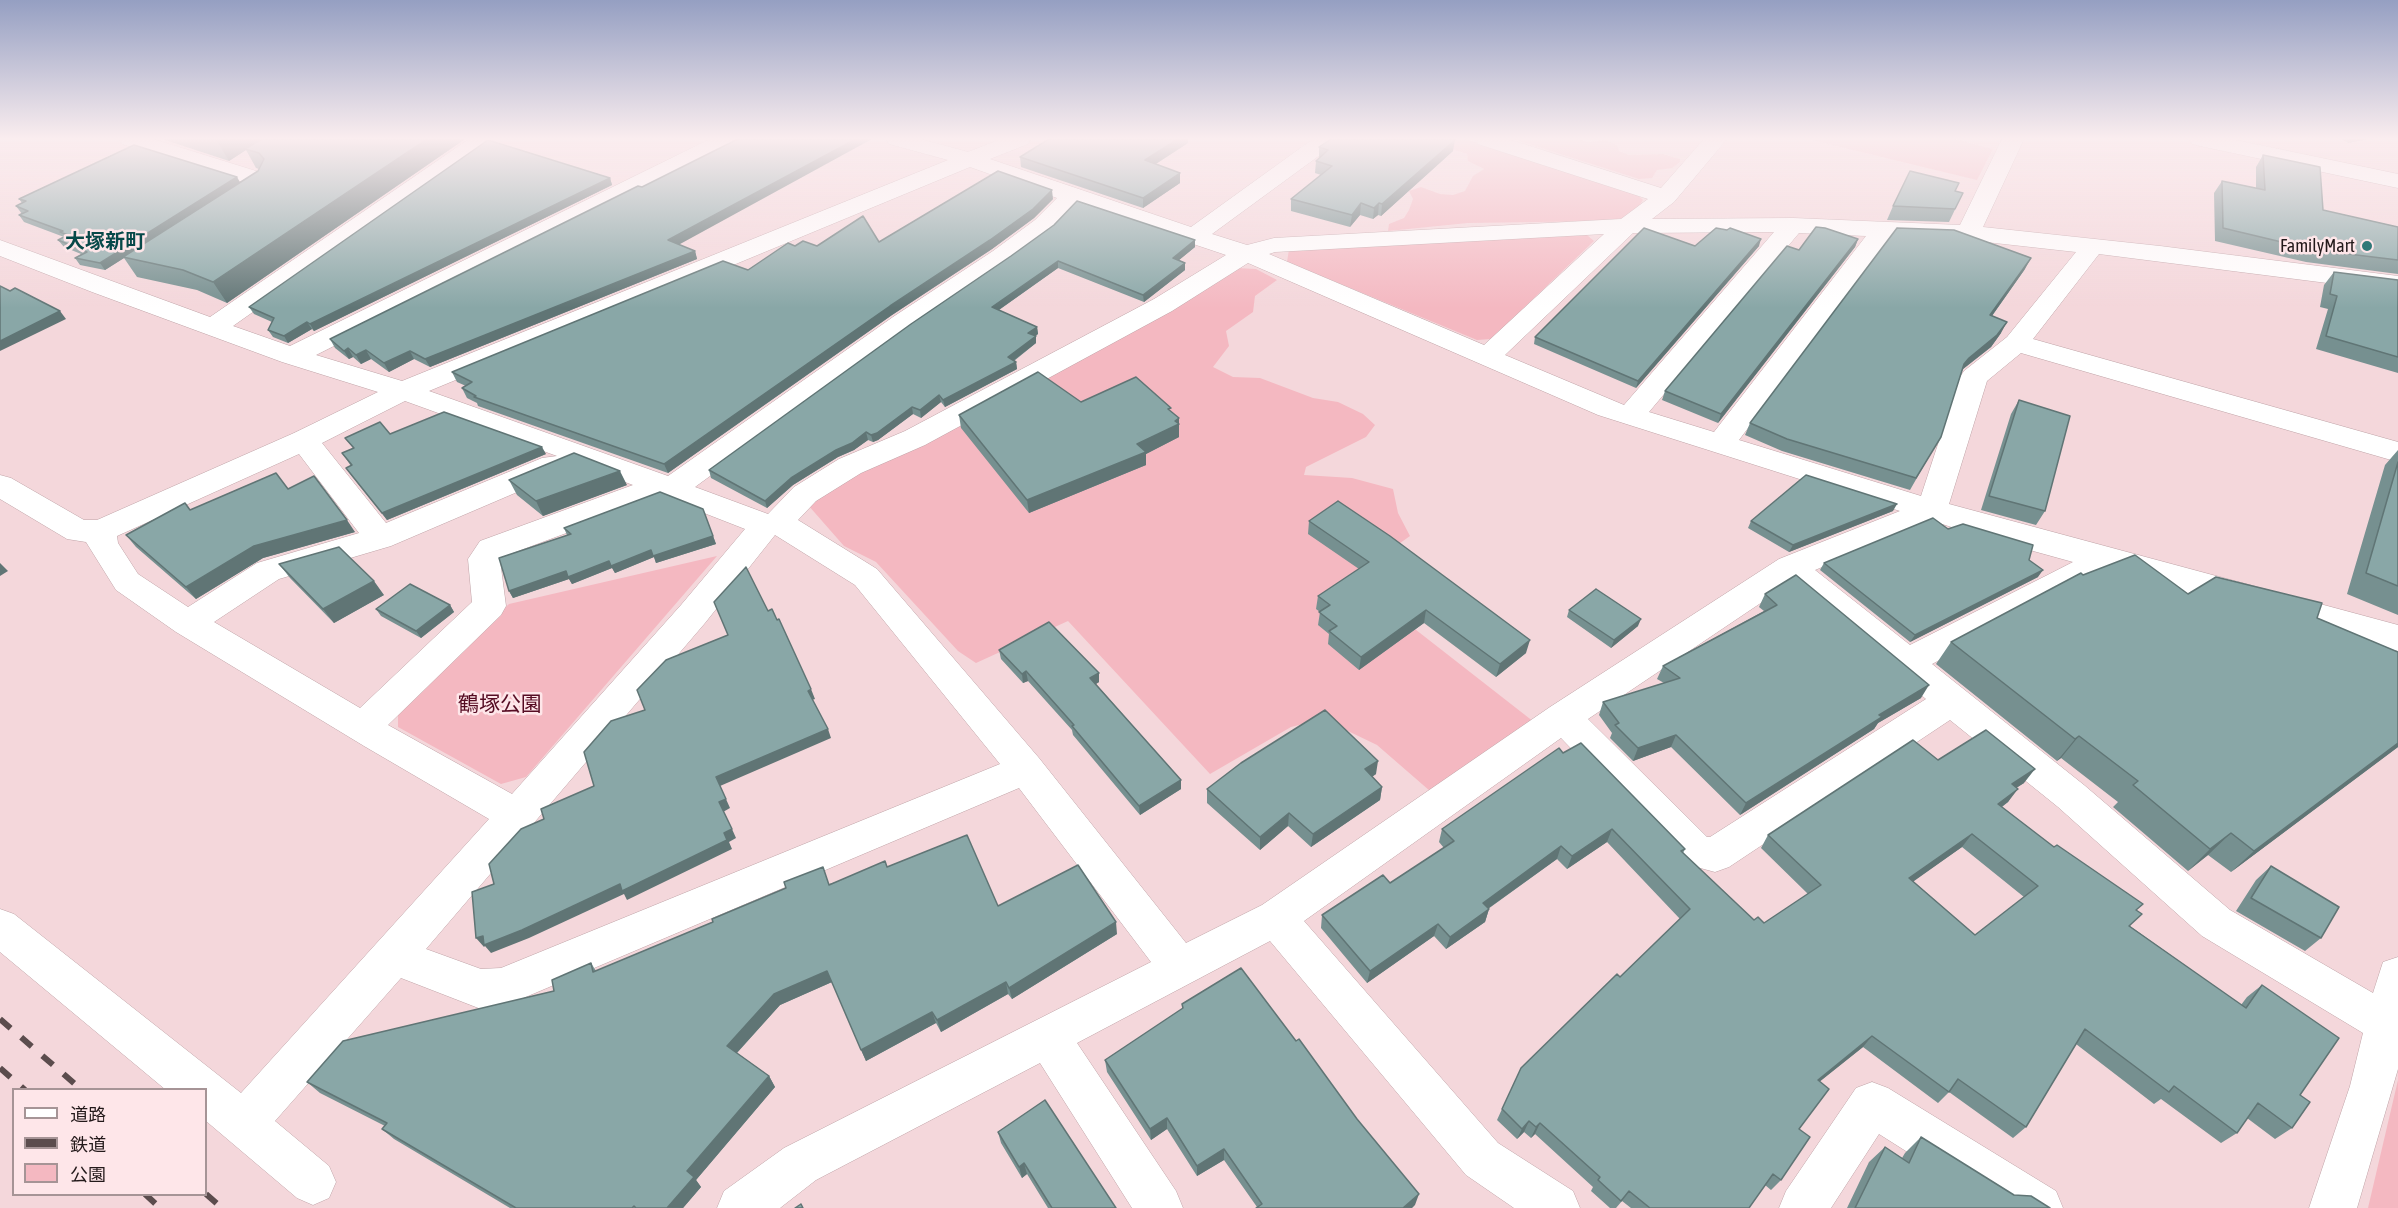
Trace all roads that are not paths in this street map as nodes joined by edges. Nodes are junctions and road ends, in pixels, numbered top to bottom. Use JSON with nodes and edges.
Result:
{"nodes":[{"id":1,"x":243,"y":195,"type":"edge"},
{"id":2,"x":402,"y":195,"type":"edge"},
{"id":3,"x":614,"y":195,"type":"edge"},
{"id":4,"x":884,"y":195,"type":"edge"},
{"id":5,"x":1250,"y":195,"type":"edge"},
{"id":6,"x":1661,"y":195,"type":"edge"},
{"id":7,"x":1986,"y":195,"type":"edge"},
{"id":8,"x":1073,"y":196,"type":"joint"},
{"id":9,"x":1666,"y":197,"type":"joint"},
{"id":10,"x":220,"y":210,"type":"edge"},
{"id":11,"x":1793,"y":225,"type":"junction"},
{"id":12,"x":1627,"y":226,"type":"junction"},
{"id":13,"x":1884,"y":229,"type":"junction"},
{"id":14,"x":1968,"y":233,"type":"junction"},
{"id":15,"x":1194,"y":236,"type":"junction"},
{"id":16,"x":2093,"y":246,"type":"junction"},
{"id":17,"x":0,"y":247,"type":"edge"},
{"id":18,"x":1246,"y":252,"type":"junction"},
{"id":19,"x":2398,"y":284,"type":"edge"},
{"id":20,"x":214,"y":327,"type":"junction"},
{"id":21,"x":2016,"y":344,"type":"junction"},
{"id":22,"x":292,"y":356,"type":"junction"},
{"id":23,"x":1487,"y":357,"type":"junction"},
{"id":24,"x":404,"y":391,"type":"junction"},
{"id":25,"x":1630,"y":416,"type":"junction"},
{"id":26,"x":304,"y":440,"type":"junction"},
{"id":27,"x":1720,"y":444,"type":"junction"},
{"id":28,"x":2398,"y":452,"type":"edge"},
{"id":29,"x":580,"y":453,"type":"junction"},
{"id":30,"x":0,"y":485,"type":"edge"},
{"id":31,"x":666,"y":487,"type":"junction"},
{"id":32,"x":1932,"y":510,"type":"junction"},
{"id":33,"x":772,"y":523,"type":"junction"},
{"id":34,"x":101,"y":531,"type":"junction"},
{"id":35,"x":380,"y":538,"type":"junction"},
{"id":36,"x":2105,"y":559,"type":"junction"},
{"id":37,"x":1790,"y":567,"type":"junction"},
{"id":38,"x":188,"y":623,"type":"junction"},
{"id":39,"x":2398,"y":638,"type":"edge"},
{"id":40,"x":1907,"y":662,"type":"junction"},
{"id":41,"x":1951,"y":701,"type":"junction"},
{"id":42,"x":1563,"y":717,"type":"junction"},
{"id":43,"x":364,"y":726,"type":"junction"},
{"id":44,"x":1026,"y":770,"type":"junction"},
{"id":45,"x":516,"y":815,"type":"junction"},
{"id":46,"x":1276,"y":918,"type":"junction"},
{"id":47,"x":0,"y":927,"type":"edge"},
{"id":48,"x":394,"y":956,"type":"junction"},
{"id":49,"x":1179,"y":966,"type":"junction"},
{"id":50,"x":2398,"y":976,"type":"edge"},
{"id":51,"x":2387,"y":1024,"type":"junction"},
{"id":52,"x":1047,"y":1035,"type":"junction"},
{"id":53,"x":200,"y":1088,"type":"edge"},
{"id":54,"x":207,"y":1094,"type":"edge"},
{"id":55,"x":243,"y":1124,"type":"junction"},
{"id":56,"x":313,"y":1182,"type":"dead end"},
{"id":57,"x":741,"y":1208,"type":"edge"},
{"id":58,"x":1159,"y":1208,"type":"edge"},
{"id":59,"x":1556,"y":1208,"type":"edge"},
{"id":60,"x":1803,"y":1208,"type":"edge"},
{"id":61,"x":2039,"y":1208,"type":"edge"},
{"id":62,"x":2333,"y":1208,"type":"edge"}],
"edges":[{"from":1,"to":10,"type":"street"},
{"from":2,"to":20,"type":"street"},
{"from":3,"to":22,"type":"street"},
{"from":4,"to":24,"type":"street"},
{"from":5,"to":15,"type":"street"},
{"from":6,"to":9,"type":"street"},
{"from":7,"to":14,"type":"street"},
{"from":8,"to":15,"type":"street"},
{"from":8,"to":31,"type":"street"},
{"from":9,"to":12,"type":"street"},
{"from":11,"to":12,"type":"street"},
{"from":11,"to":13,"type":"street"},
{"from":11,"to":25,"type":"street"},
{"from":12,"to":18,"type":"street"},
{"from":12,"to":23,"type":"street"},
{"from":13,"to":14,"type":"street"},
{"from":13,"to":27,"type":"street"},
{"from":14,"to":16,"type":"street"},
{"from":15,"to":18,"type":"street"},
{"from":16,"to":19,"type":"street"},
{"from":16,"to":21,"type":"street"},
{"from":17,"to":20,"type":"street"},
{"from":18,"to":23,"type":"street"},
{"from":18,"to":33,"type":"street"},
{"from":20,"to":22,"type":"street"},
{"from":21,"to":28,"type":"street"},
{"from":21,"to":32,"type":"street"},
{"from":22,"to":24,"type":"street"},
{"from":23,"to":25,"type":"street"},
{"from":24,"to":26,"type":"street"},
{"from":24,"to":29,"type":"street"},
{"from":25,"to":27,"type":"street"},
{"from":26,"to":34,"type":"street"},
{"from":26,"to":35,"type":"street"},
{"from":27,"to":32,"type":"street"},
{"from":29,"to":31,"type":"street"},
{"from":29,"to":35,"type":"street"},
{"from":30,"to":34,"type":"street"},
{"from":31,"to":33,"type":"street"},
{"from":31,"to":43,"type":"street"},
{"from":32,"to":36,"type":"street"},
{"from":32,"to":37,"type":"street"},
{"from":33,"to":44,"type":"street"},
{"from":33,"to":45,"type":"street"},
{"from":34,"to":38,"type":"street"},
{"from":35,"to":38,"type":"street"},
{"from":36,"to":39,"type":"street"},
{"from":36,"to":40,"type":"street"},
{"from":37,"to":40,"type":"street"},
{"from":37,"to":42,"type":"street"},
{"from":38,"to":43,"type":"street"},
{"from":40,"to":41,"type":"street"},
{"from":41,"to":42,"type":"street"},
{"from":41,"to":51,"type":"street"},
{"from":42,"to":46,"type":"street"},
{"from":43,"to":45,"type":"street"},
{"from":44,"to":48,"type":"street"},
{"from":44,"to":49,"type":"street"},
{"from":45,"to":48,"type":"street"},
{"from":46,"to":49,"type":"street"},
{"from":46,"to":59,"type":"street"},
{"from":47,"to":53,"type":"street"},
{"from":48,"to":55,"type":"street"},
{"from":49,"to":52,"type":"street"},
{"from":50,"to":51,"type":"street"},
{"from":51,"to":62,"type":"street"},
{"from":52,"to":57,"type":"street"},
{"from":52,"to":58,"type":"street"},
{"from":54,"to":55,"type":"street"},
{"from":55,"to":56,"type":"street"},
{"from":60,"to":61,"type":"street"}]}
